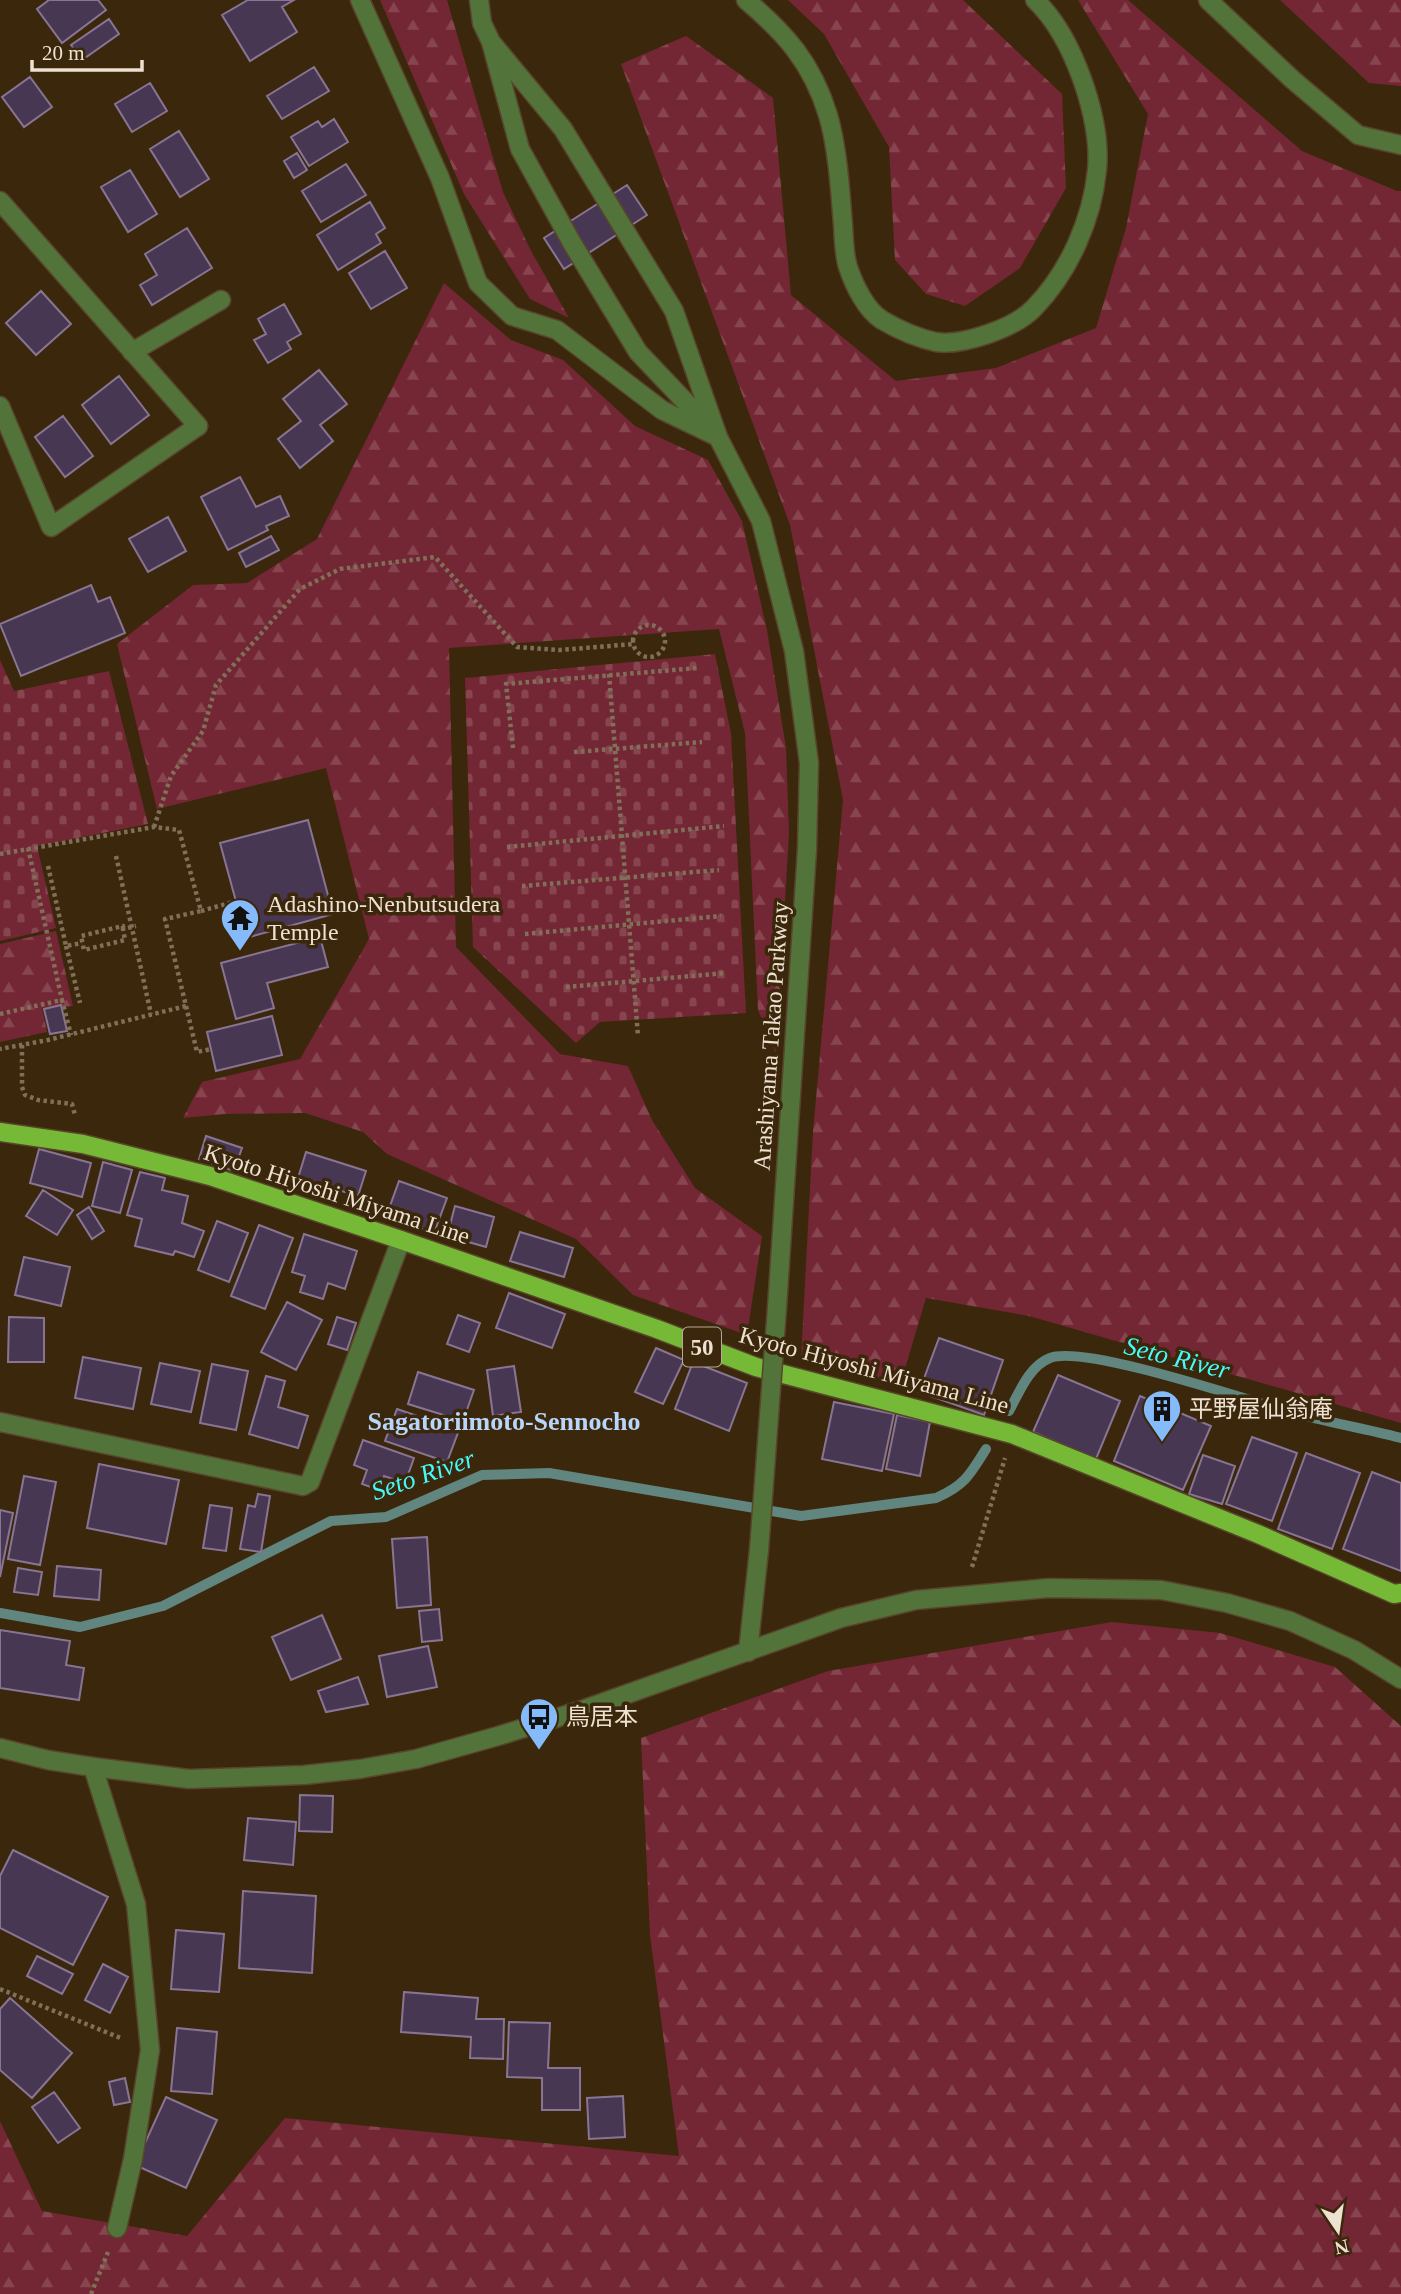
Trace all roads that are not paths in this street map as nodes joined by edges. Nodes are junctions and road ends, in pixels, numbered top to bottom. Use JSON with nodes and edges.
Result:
{"nodes":[{"id":1,"x":360,"y":0,"type":"edge"},
{"id":2,"x":479,"y":0,"type":"edge"},
{"id":3,"x":746,"y":0,"type":"edge"},
{"id":4,"x":1035,"y":0,"type":"edge"},
{"id":5,"x":1208,"y":0,"type":"edge"},
{"id":6,"x":491,"y":42,"type":"junction"},
{"id":7,"x":1401,"y":145,"type":"edge"},
{"id":8,"x":0,"y":201,"type":"edge"},
{"id":9,"x":221,"y":300,"type":"dead end"},
{"id":10,"x":132,"y":352,"type":"junction"},
{"id":11,"x":0,"y":406,"type":"edge"},
{"id":12,"x":718,"y":437,"type":"junction"},
{"id":13,"x":0,"y":1132,"type":"edge"},
{"id":14,"x":401,"y":1240,"type":"junction"},
{"id":15,"x":0,"y":1422,"type":"edge"},
{"id":16,"x":1401,"y":1593,"type":"edge"},
{"id":17,"x":748,"y":1652,"type":"junction"},
{"id":18,"x":1401,"y":1679,"type":"edge"},
{"id":19,"x":0,"y":1748,"type":"edge"},
{"id":20,"x":93,"y":1767,"type":"junction"},
{"id":21,"x":117,"y":2228,"type":"road end"}],
"edges":[{"from":1,"to":12,"type":"street"},
{"from":2,"to":6,"type":"street","name":"Arashiyama Takao Parkway"},
{"from":3,"to":4,"type":"street"},
{"from":5,"to":7,"type":"street"},
{"from":6,"to":12,"type":"street","name":"Arashiyama Takao Parkway"},
{"from":6,"to":12,"type":"street","name":"Arashiyama Takao Parkway"},
{"from":8,"to":10,"type":"street"},
{"from":9,"to":10,"type":"street"},
{"from":10,"to":11,"type":"street"},
{"from":12,"to":17,"type":"street","name":"Arashiyama Takao Parkway","bridge":true},
{"from":13,"to":14,"type":"main road","name":"Kyoto Hiyoshi Miyama Line","number":"50"},
{"from":14,"to":15,"type":"street"},
{"from":14,"to":16,"type":"main road","name":"Kyoto Hiyoshi Miyama Line","number":"50"},
{"from":17,"to":18,"type":"street"},
{"from":17,"to":20,"type":"street"},
{"from":19,"to":20,"type":"street"},
{"from":20,"to":21,"type":"street"}]}
